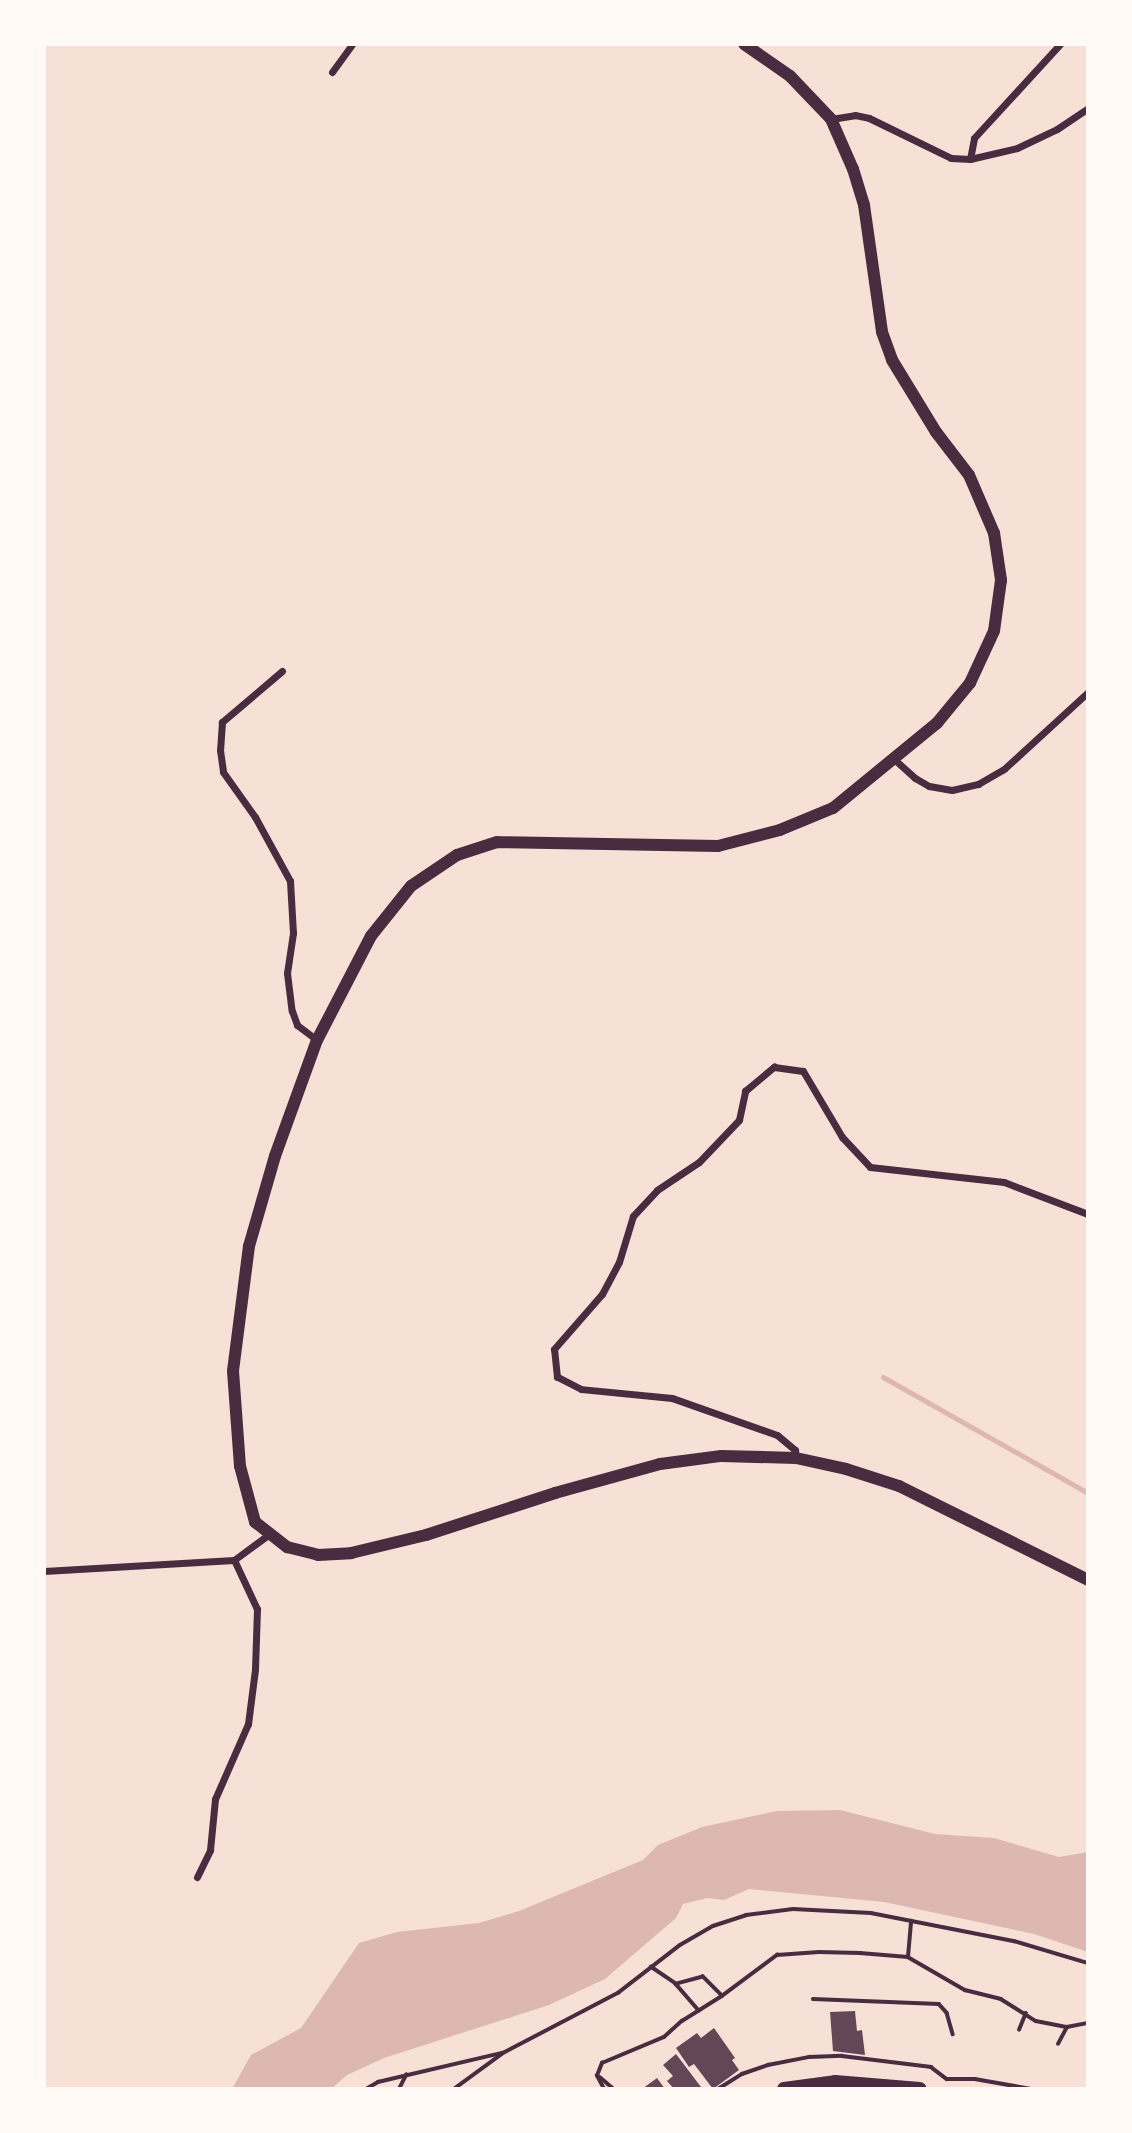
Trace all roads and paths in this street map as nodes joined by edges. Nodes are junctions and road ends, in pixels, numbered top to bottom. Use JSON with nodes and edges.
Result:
{"nodes":[{"id":1,"x":352,"y":44,"type":"edge"},
{"id":2,"x":744,"y":44,"type":"edge"},
{"id":3,"x":1060,"y":44,"type":"edge"},
{"id":4,"x":332,"y":72,"type":"dead end"},
{"id":5,"x":1088,"y":108,"type":"edge"},
{"id":6,"x":831,"y":119,"type":"junction"},
{"id":7,"x":970,"y":159,"type":"junction"},
{"id":8,"x":282,"y":671,"type":"dead end"},
{"id":9,"x":1088,"y":692,"type":"edge"},
{"id":10,"x":895,"y":760,"type":"junction"},
{"id":11,"x":317,"y":1040,"type":"junction"},
{"id":12,"x":1088,"y":1214,"type":"edge"},
{"id":13,"x":796,"y":1458,"type":"junction"},
{"id":14,"x":268,"y":1535,"type":"junction"},
{"id":15,"x":234,"y":1559,"type":"junction"},
{"id":16,"x":44,"y":1571,"type":"edge"},
{"id":17,"x":1088,"y":1580,"type":"edge"},
{"id":18,"x":197,"y":1877,"type":"dead end"},
{"id":19,"x":911,"y":1921,"type":"junction"},
{"id":20,"x":908,"y":1957,"type":"junction"},
{"id":21,"x":1088,"y":1963,"type":"edge"},
{"id":22,"x":651,"y":1967,"type":"junction"},
{"id":23,"x":676,"y":1984,"type":"junction"},
{"id":24,"x":722,"y":1996,"type":"junction"},
{"id":25,"x":813,"y":2000,"type":"dead end"},
{"id":26,"x":699,"y":2010,"type":"junction"},
{"id":27,"x":1026,"y":2013,"type":"junction"},
{"id":28,"x":1088,"y":2023,"type":"edge"},
{"id":29,"x":1067,"y":2027,"type":"junction"},
{"id":30,"x":1019,"y":2030,"type":"dead end"},
{"id":31,"x":953,"y":2034,"type":"dead end"},
{"id":32,"x":1058,"y":2044,"type":"dead end"},
{"id":33,"x":503,"y":2053,"type":"junction"},
{"id":34,"x":406,"y":2074,"type":"junction"},
{"id":35,"x":597,"y":2076,"type":"junction"},
{"id":36,"x":366,"y":2089,"type":"edge"},
{"id":37,"x":399,"y":2089,"type":"edge"},
{"id":38,"x":454,"y":2089,"type":"edge"},
{"id":39,"x":604,"y":2089,"type":"edge"},
{"id":40,"x":614,"y":2089,"type":"edge"},
{"id":41,"x":783,"y":2089,"type":"edge"},
{"id":42,"x":920,"y":2089,"type":"edge"}],
"edges":[{"from":1,"to":4,"type":"street"},
{"from":2,"to":6,"type":"main road"},
{"from":3,"to":7,"type":"street"},
{"from":5,"to":7,"type":"street"},
{"from":6,"to":7,"type":"street"},
{"from":6,"to":10,"type":"main road"},
{"from":8,"to":11,"type":"street"},
{"from":9,"to":10,"type":"street"},
{"from":10,"to":11,"type":"main road"},
{"from":11,"to":14,"type":"main road"},
{"from":12,"to":13,"type":"street"},
{"from":13,"to":14,"type":"main road"},
{"from":13,"to":17,"type":"main road"},
{"from":14,"to":15,"type":"street"},
{"from":15,"to":16,"type":"street"},
{"from":15,"to":18,"type":"street"},
{"from":19,"to":20,"type":"path"},
{"from":19,"to":21,"type":"path"},
{"from":19,"to":22,"type":"path"},
{"from":20,"to":24,"type":"path"},
{"from":20,"to":27,"type":"path"},
{"from":22,"to":23,"type":"path"},
{"from":22,"to":33,"type":"path"},
{"from":23,"to":24,"type":"path"},
{"from":23,"to":26,"type":"path"},
{"from":24,"to":26,"type":"path"},
{"from":25,"to":31,"type":"path"},
{"from":26,"to":35,"type":"path"},
{"from":27,"to":29,"type":"path"},
{"from":27,"to":30,"type":"path"},
{"from":28,"to":29,"type":"path"},
{"from":29,"to":32,"type":"path"},
{"from":33,"to":34,"type":"path"},
{"from":33,"to":38,"type":"path"},
{"from":34,"to":36,"type":"path"},
{"from":34,"to":37,"type":"path"},
{"from":35,"to":39,"type":"path"},
{"from":35,"to":40,"type":"path"},
{"from":41,"to":42,"type":"main road"}]}
